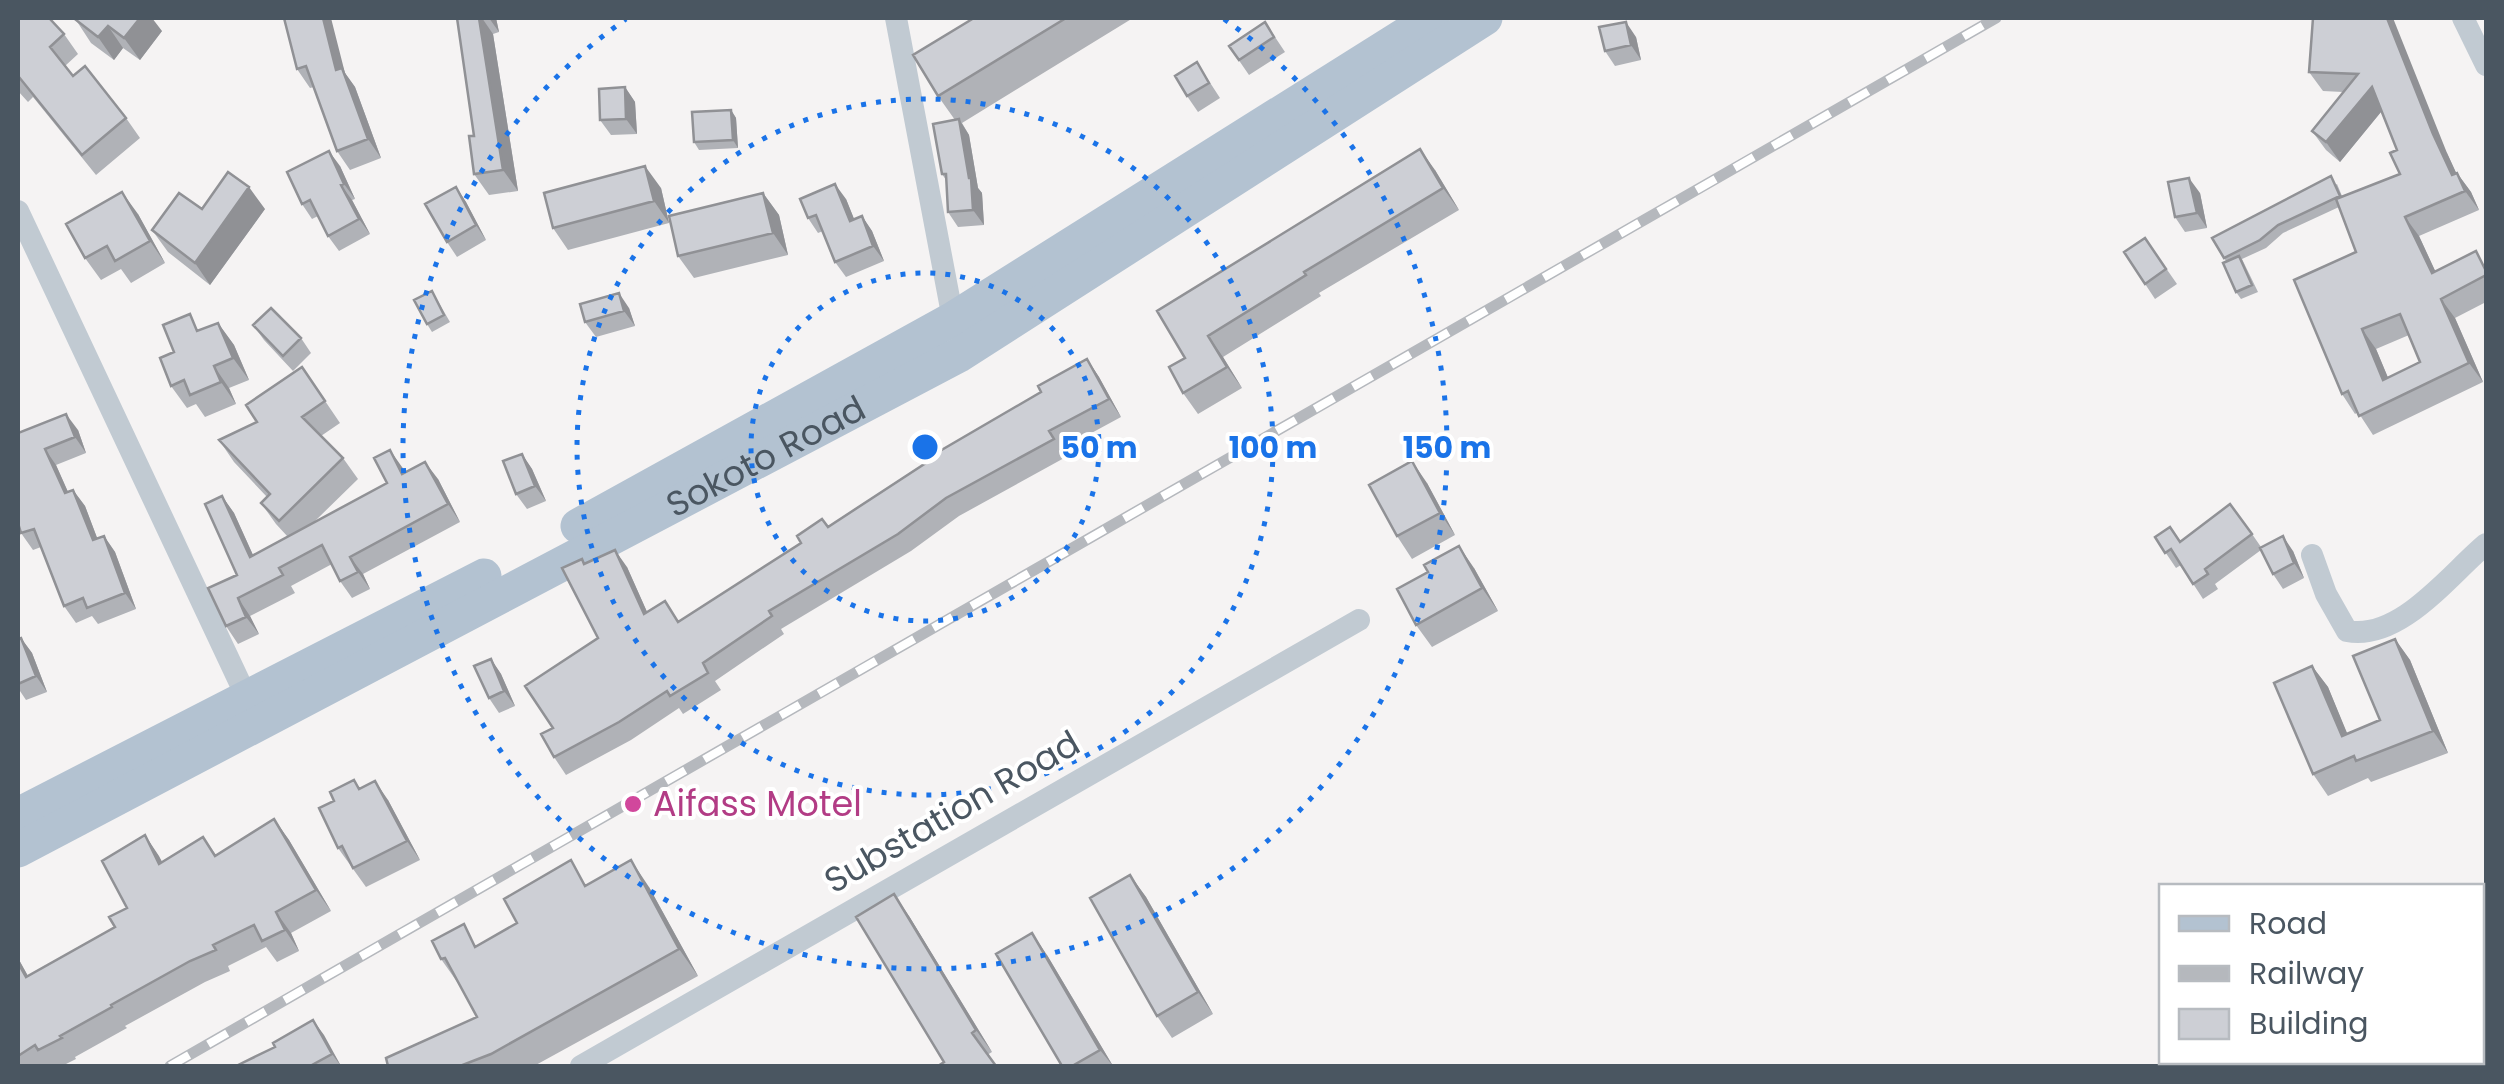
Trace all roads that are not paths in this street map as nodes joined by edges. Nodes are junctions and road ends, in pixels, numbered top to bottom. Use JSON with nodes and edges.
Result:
{"nodes":[{"id":1,"x":896,"y":18,"type":"edge"},
{"id":2,"x":1432,"y":18,"type":"edge"},
{"id":3,"x":1484,"y":18,"type":"edge"},
{"id":4,"x":2463,"y":18,"type":"edge"},
{"id":5,"x":2486,"y":65,"type":"edge"},
{"id":6,"x":18,"y":210,"type":"edge"},
{"id":7,"x":953,"y":319,"type":"junction"},
{"id":8,"x":2486,"y":544,"type":"edge"},
{"id":9,"x":2312,"y":555,"type":"dead end"},
{"id":10,"x":1360,"y":620,"type":"dead end"},
{"id":11,"x":248,"y":700,"type":"junction"},
{"id":12,"x":18,"y":815,"type":"edge"},
{"id":13,"x":18,"y":850,"type":"edge"},
{"id":14,"x":581,"y":1066,"type":"edge"}],
"edges":[{"from":1,"to":7,"type":"street"},
{"from":2,"to":7,"type":"main road","name":"Sokoto Road"},
{"from":3,"to":13,"type":"main road","name":"Sokoto Road"},
{"from":4,"to":5,"type":"street"},
{"from":6,"to":11,"type":"street"},
{"from":7,"to":11,"type":"main road","name":"Sokoto Road"},
{"from":8,"to":9,"type":"street"},
{"from":10,"to":14,"type":"street","name":"Substation Road"},
{"from":11,"to":12,"type":"main road","name":"Sokoto Road"}]}
